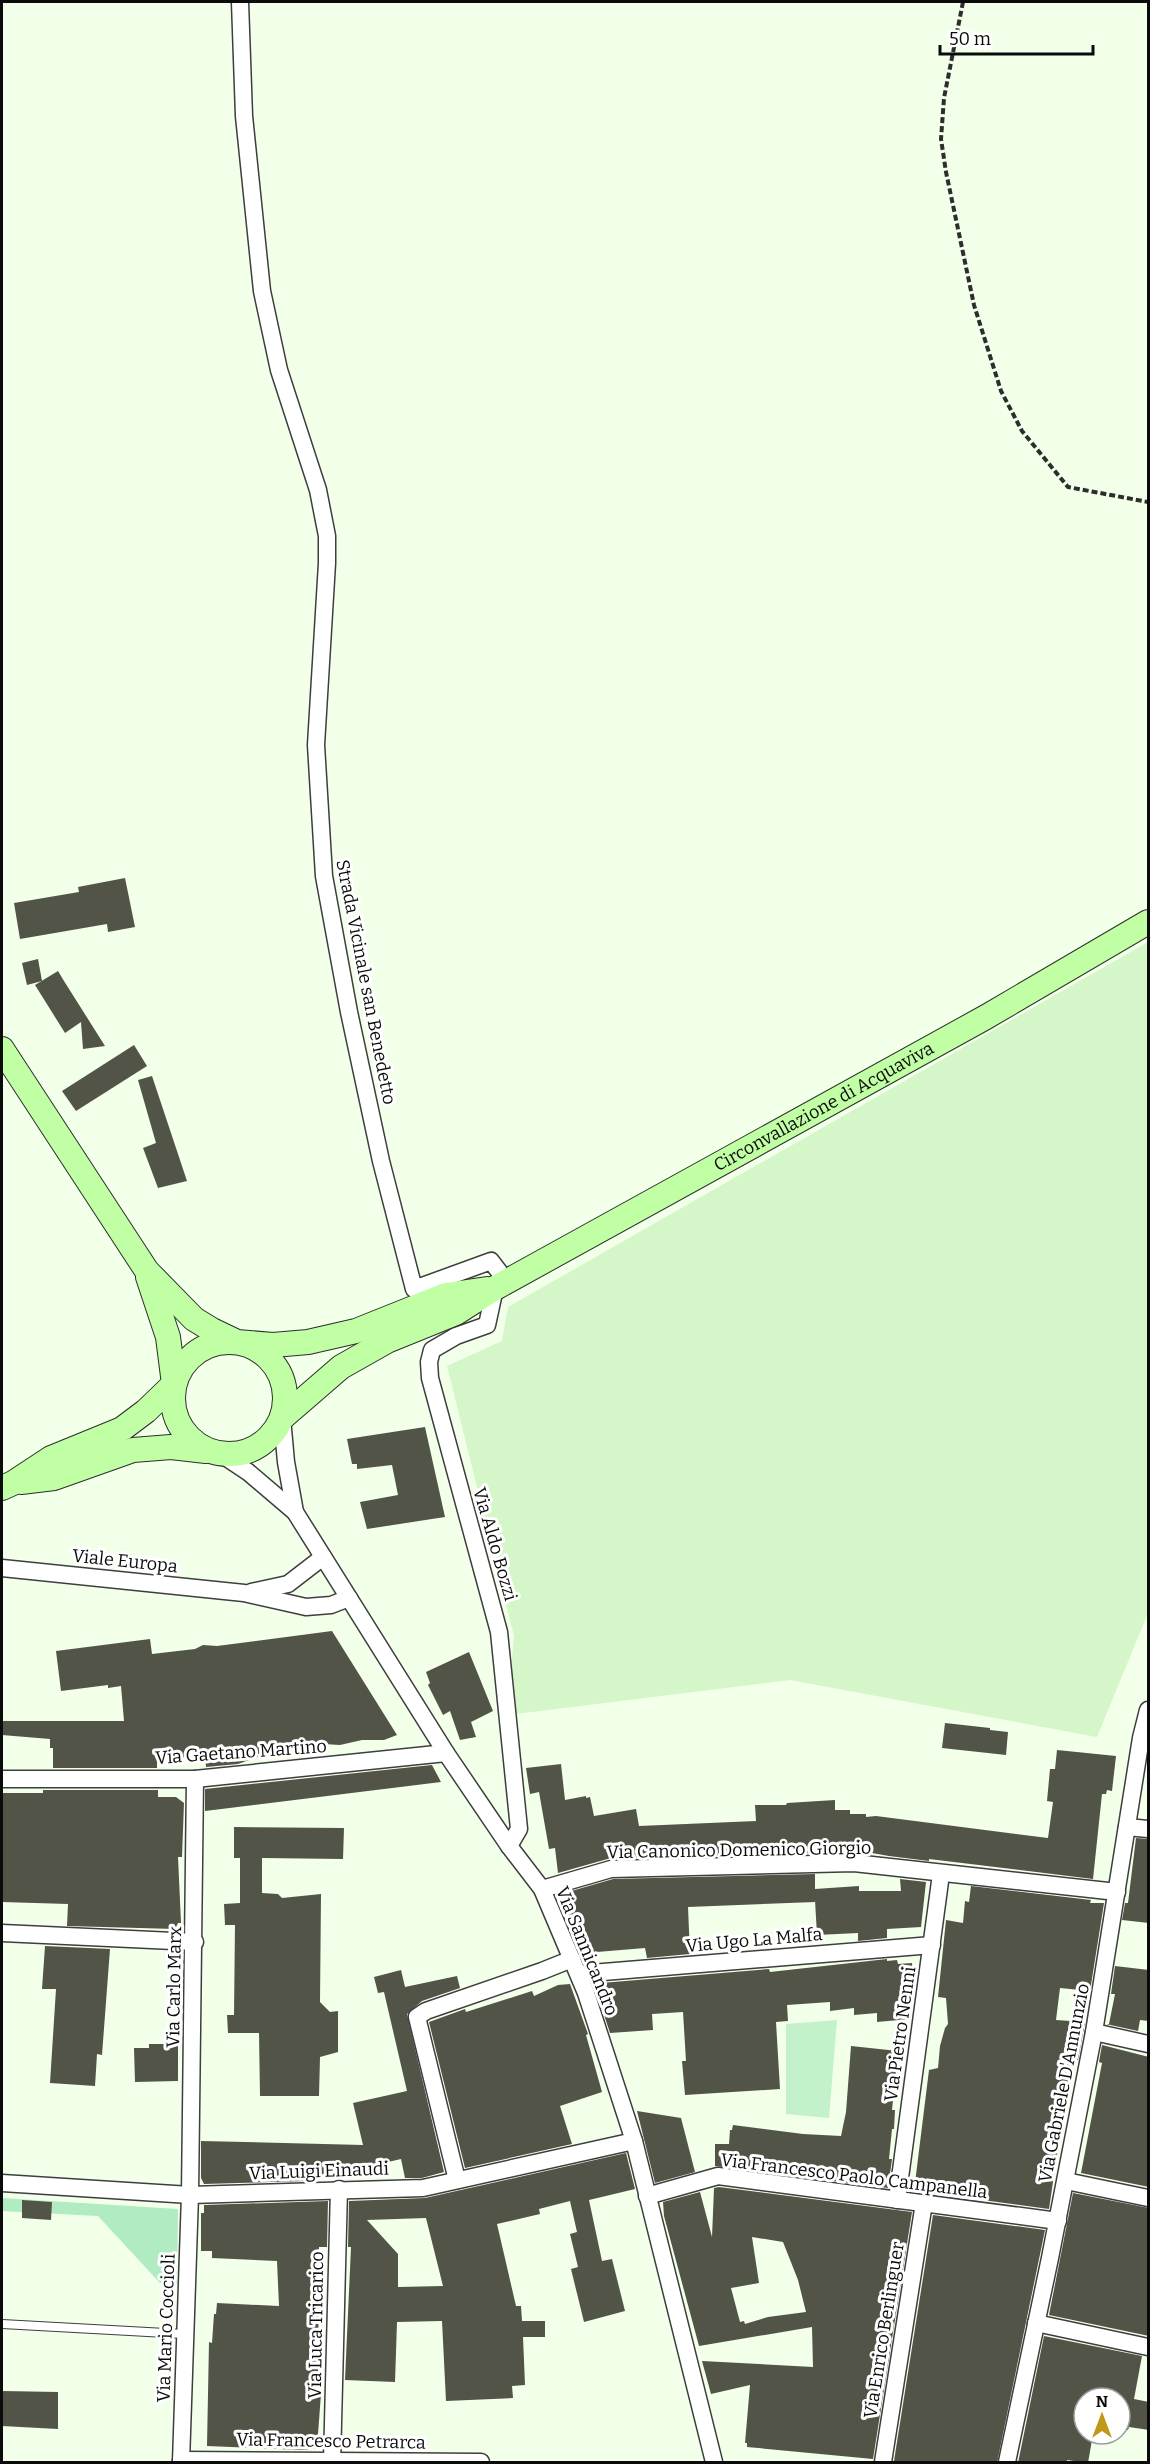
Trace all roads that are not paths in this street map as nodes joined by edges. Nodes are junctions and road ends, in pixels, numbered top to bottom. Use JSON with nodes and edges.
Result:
{"nodes":[{"id":1,"x":240,"y":2,"type":"edge"},
{"id":2,"x":1149,"y":922,"type":"edge"},
{"id":3,"x":2,"y":1049,"type":"edge"},
{"id":4,"x":147,"y":1271,"type":"junction"},
{"id":5,"x":501,"y":1285,"type":"junction"},
{"id":6,"x":237,"y":1342,"type":"junction"},
{"id":7,"x":174,"y":1384,"type":"junction"},
{"id":8,"x":282,"y":1418,"type":"junction"},
{"id":9,"x":214,"y":1452,"type":"junction"},
{"id":10,"x":7,"y":1486,"type":"edge"},
{"id":11,"x":295,"y":1512,"type":"junction"},
{"id":12,"x":322,"y":1557,"type":"junction"},
{"id":13,"x":2,"y":1568,"type":"edge"},
{"id":14,"x":244,"y":1593,"type":"junction"},
{"id":15,"x":349,"y":1598,"type":"junction"},
{"id":16,"x":1149,"y":1710,"type":"edge"},
{"id":17,"x":446,"y":1754,"type":"junction"},
{"id":18,"x":2,"y":1779,"type":"edge"},
{"id":19,"x":195,"y":1779,"type":"junction"},
{"id":20,"x":1127,"y":1827,"type":"junction"},
{"id":21,"x":1149,"y":1829,"type":"edge"},
{"id":22,"x":509,"y":1846,"type":"junction"},
{"id":23,"x":941,"y":1874,"type":"junction"},
{"id":24,"x":542,"y":1889,"type":"junction"},
{"id":25,"x":1117,"y":1892,"type":"junction"},
{"id":26,"x":2,"y":1933,"type":"edge"},
{"id":27,"x":195,"y":1942,"type":"junction"},
{"id":28,"x":932,"y":1945,"type":"junction"},
{"id":29,"x":575,"y":1966,"type":"junction"},
{"id":30,"x":1094,"y":2032,"type":"junction"},
{"id":31,"x":1149,"y":2044,"type":"edge"},
{"id":32,"x":634,"y":2141,"type":"junction"},
{"id":33,"x":457,"y":2180,"type":"junction"},
{"id":34,"x":1066,"y":2181,"type":"junction"},
{"id":35,"x":2,"y":2183,"type":"edge"},
{"id":36,"x":339,"y":2189,"type":"junction"},
{"id":37,"x":190,"y":2195,"type":"junction"},
{"id":38,"x":647,"y":2196,"type":"junction"},
{"id":39,"x":1149,"y":2198,"type":"edge"},
{"id":40,"x":897,"y":2200,"type":"junction"},
{"id":41,"x":924,"y":2203,"type":"junction"},
{"id":42,"x":1058,"y":2221,"type":"junction"},
{"id":43,"x":1036,"y":2323,"type":"junction"},
{"id":44,"x":2,"y":2324,"type":"edge"},
{"id":45,"x":184,"y":2334,"type":"junction"},
{"id":46,"x":1149,"y":2346,"type":"edge"},
{"id":47,"x":181,"y":2461,"type":"edge"},
{"id":48,"x":332,"y":2461,"type":"edge"},
{"id":49,"x":475,"y":2462,"type":"edge"},
{"id":50,"x":481,"y":2463,"type":"edge"},
{"id":51,"x":714,"y":2463,"type":"edge"},
{"id":52,"x":882,"y":2463,"type":"edge"},
{"id":53,"x":1007,"y":2463,"type":"edge"}],
"edges":[{"from":1,"to":5,"type":"street","name":"Strada Vicinale san Benedetto"},
{"from":2,"to":5,"type":"main road","name":"Circonvallazione di Acquaviva"},
{"from":3,"to":4,"type":"main road"},
{"from":4,"to":6,"type":"main road"},
{"from":4,"to":7,"type":"main road"},
{"from":5,"to":6,"type":"main road"},
{"from":5,"to":8,"type":"main road","name":"Circonvallazione di Acquaviva"},
{"from":5,"to":22,"type":"street","name":"Via Aldo Bozzi"},
{"from":6,"to":7,"type":"main road"},
{"from":6,"to":8,"type":"main road"},
{"from":7,"to":9,"type":"main road"},
{"from":7,"to":10,"type":"main road"},
{"from":8,"to":9,"type":"main road"},
{"from":8,"to":11,"type":"street"},
{"from":9,"to":10,"type":"main road"},
{"from":9,"to":11,"type":"street"},
{"from":11,"to":12,"type":"street","name":"Via Sannicandro"},
{"from":12,"to":14,"type":"street","name":"Viale Europa"},
{"from":12,"to":15,"type":"street","name":"Via Sannicandro"},
{"from":13,"to":14,"type":"street","name":"Viale Europa"},
{"from":14,"to":15,"type":"street","name":"Viale Europa"},
{"from":15,"to":17,"type":"street","name":"Via Sannicandro"},
{"from":16,"to":20,"type":"street","name":"Via Gabriele D'Annunzio"},
{"from":17,"to":19,"type":"street","name":"Via Gaetano Martino"},
{"from":17,"to":22,"type":"street","name":"Via Sannicandro"},
{"from":18,"to":19,"type":"street","name":"Via Gaetano Martino"},
{"from":19,"to":27,"type":"street","name":"Via Carlo Marx"},
{"from":20,"to":21,"type":"street"},
{"from":20,"to":25,"type":"street","name":"Via Gabriele D'Annunzio"},
{"from":22,"to":24,"type":"street","name":"Via Sannicandro"},
{"from":23,"to":24,"type":"street","name":"Via Canonico Domenico Giorgio"},
{"from":23,"to":25,"type":"street","name":"Via Canonico Domenico Giorgio"},
{"from":23,"to":28,"type":"street","name":"Via Pietro Nenni"},
{"from":24,"to":29,"type":"street","name":"Via Sannicandro"},
{"from":25,"to":30,"type":"street","name":"Via Gabriele D'Annunzio"},
{"from":26,"to":27,"type":"street"},
{"from":27,"to":37,"type":"street","name":"Via Carlo Marx"},
{"from":28,"to":29,"type":"street","name":"Via Ugo La Malfa"},
{"from":28,"to":40,"type":"street","name":"Via Pietro Nenni"},
{"from":29,"to":32,"type":"street","name":"Via Sannicandro"},
{"from":29,"to":33,"type":"street","name":"Via Ugo La Malfa"},
{"from":30,"to":31,"type":"street"},
{"from":30,"to":34,"type":"street","name":"Via Gabriele D'Annunzio"},
{"from":32,"to":33,"type":"street","name":"Via Luigi Einaudi"},
{"from":32,"to":38,"type":"street","name":"Via Sannicandro"},
{"from":33,"to":36,"type":"street","name":"Via Luigi Einaudi"},
{"from":34,"to":39,"type":"street"},
{"from":34,"to":42,"type":"street","name":"Via Gabriele D'Annunzio"},
{"from":35,"to":37,"type":"street","name":"Via Luigi Einaudi"},
{"from":36,"to":37,"type":"street","name":"Via Luigi Einaudi"},
{"from":36,"to":48,"type":"street","name":"Via Luca Tricarico"},
{"from":37,"to":45,"type":"street","name":"Via Mario Coccioli"},
{"from":38,"to":40,"type":"street","name":"Via Francesco Paolo Campanella"},
{"from":38,"to":51,"type":"street","name":"Via Sannicandro"},
{"from":40,"to":41,"type":"street","name":"Via Francesco Paolo Campanella"},
{"from":41,"to":42,"type":"street","name":"Via Francesco Paolo Campanella"},
{"from":41,"to":52,"type":"street","name":"Via Enrico Berlinguer"},
{"from":42,"to":43,"type":"street","name":"Via Gabriele D'Annunzio"},
{"from":43,"to":46,"type":"street"},
{"from":43,"to":53,"type":"street","name":"Via Gabriele D'Annunzio"},
{"from":44,"to":45,"type":"lane"},
{"from":45,"to":47,"type":"street","name":"Via Mario Coccioli"},
{"from":47,"to":48,"type":"street","name":"Via Francesco Petrarca"},
{"from":48,"to":49,"type":"street","name":"Via Francesco Petrarca"},
{"from":49,"to":50,"type":"street","name":"Via Francesco Petrarca"}]}
